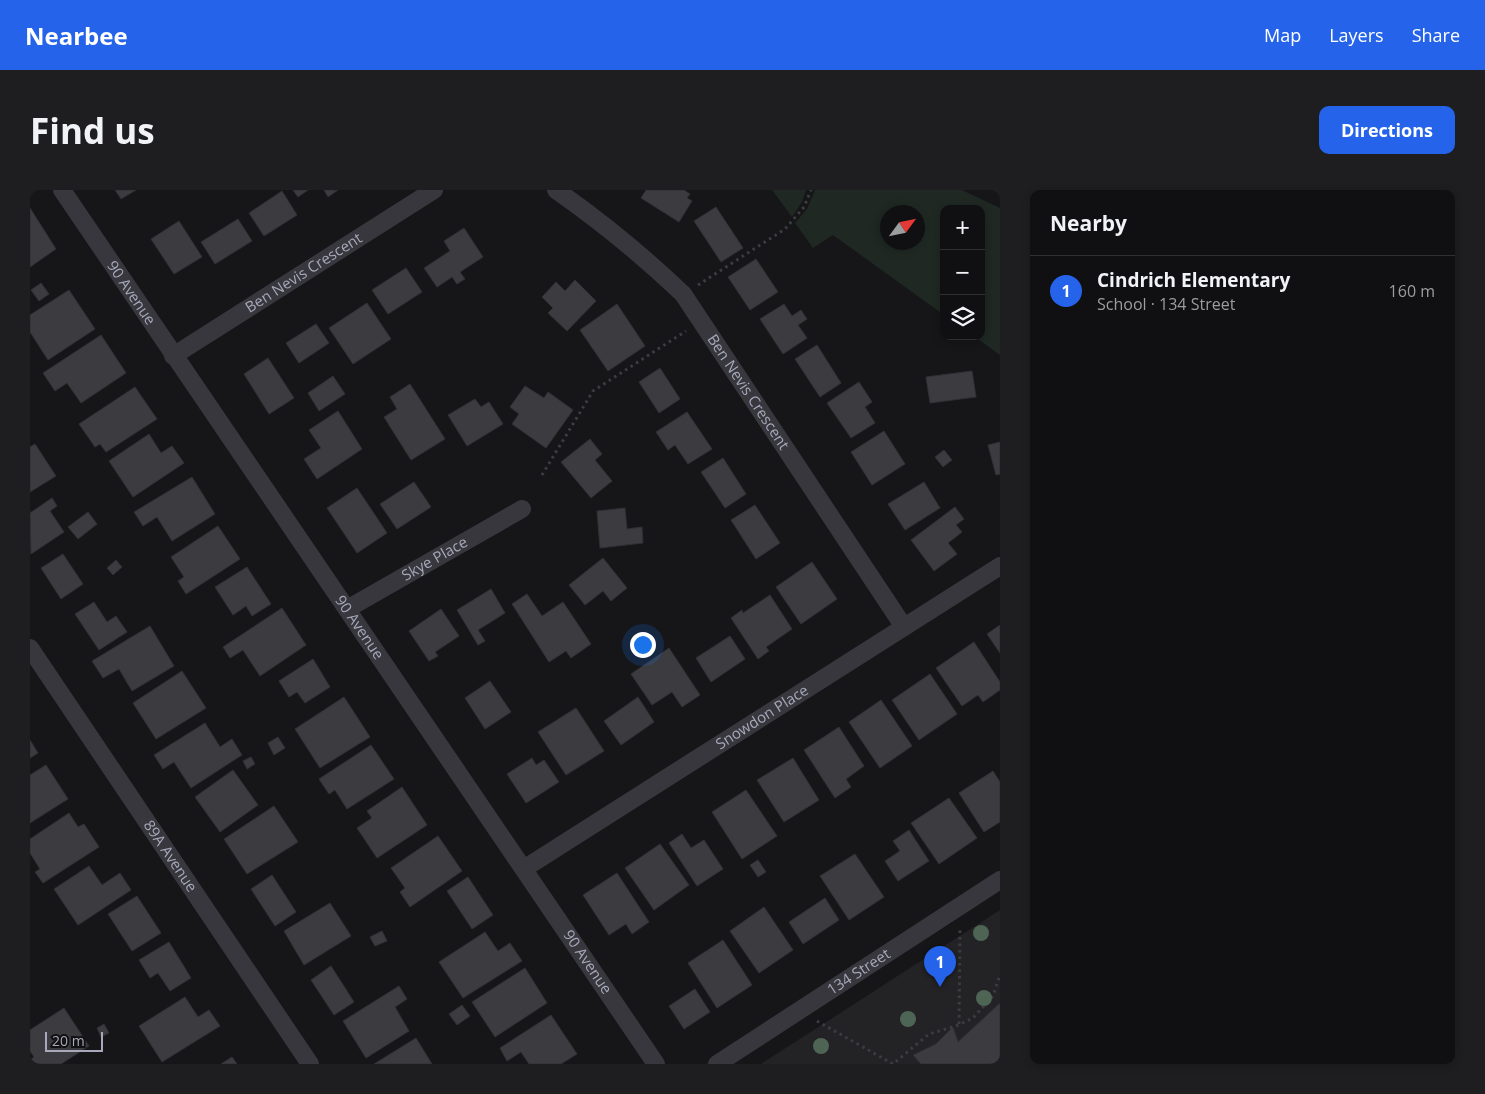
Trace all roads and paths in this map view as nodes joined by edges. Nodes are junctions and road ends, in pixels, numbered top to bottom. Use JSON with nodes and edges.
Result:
{"nodes":[{"id":1,"x":62,"y":190,"type":"edge"},
{"id":2,"x":434,"y":190,"type":"edge"},
{"id":3,"x":556,"y":190,"type":"edge"},
{"id":4,"x":811,"y":190,"type":"edge"},
{"id":5,"x":694,"y":288,"type":"dead end"},
{"id":6,"x":689,"y":329,"type":"dead end"},
{"id":7,"x":173,"y":356,"type":"junction"},
{"id":8,"x":542,"y":476,"type":"dead end"},
{"id":9,"x":522,"y":509,"type":"dead end"},
{"id":10,"x":1000,"y":566,"type":"edge"},
{"id":11,"x":347,"y":609,"type":"junction"},
{"id":12,"x":904,"y":627,"type":"junction"},
{"id":13,"x":30,"y":648,"type":"edge"},
{"id":14,"x":525,"y":868,"type":"junction"},
{"id":15,"x":1000,"y":880,"type":"edge"},
{"id":16,"x":960,"y":928,"type":"dead end"},
{"id":17,"x":1000,"y":975,"type":"edge"},
{"id":18,"x":817,"y":1021,"type":"dead end"},
{"id":19,"x":959,"y":1024,"type":"junction"},
{"id":20,"x":310,"y":1064,"type":"edge"},
{"id":21,"x":656,"y":1064,"type":"edge"},
{"id":22,"x":717,"y":1064,"type":"edge"},
{"id":23,"x":893,"y":1064,"type":"edge"}],
"edges":[{"from":1,"to":7,"type":"street","name":"90 Avenue"},
{"from":2,"to":7,"type":"street","name":"Ben Nevis Crescent"},
{"from":3,"to":12,"type":"street","name":"Ben Nevis Crescent"},
{"from":4,"to":5,"type":"path"},
{"from":6,"to":8,"type":"path"},
{"from":7,"to":11,"type":"street","name":"90 Avenue"},
{"from":9,"to":11,"type":"street","name":"Skye Place"},
{"from":10,"to":12,"type":"street","name":"Snowdon Place"},
{"from":11,"to":14,"type":"street","name":"90 Avenue"},
{"from":12,"to":14,"type":"street","name":"Snowdon Place"},
{"from":13,"to":20,"type":"street","name":"89A Avenue"},
{"from":14,"to":21,"type":"street","name":"90 Avenue"},
{"from":15,"to":22,"type":"street","name":"134 Street"},
{"from":16,"to":19,"type":"path"},
{"from":17,"to":19,"type":"path"},
{"from":18,"to":23,"type":"path"},
{"from":19,"to":23,"type":"path"}]}
